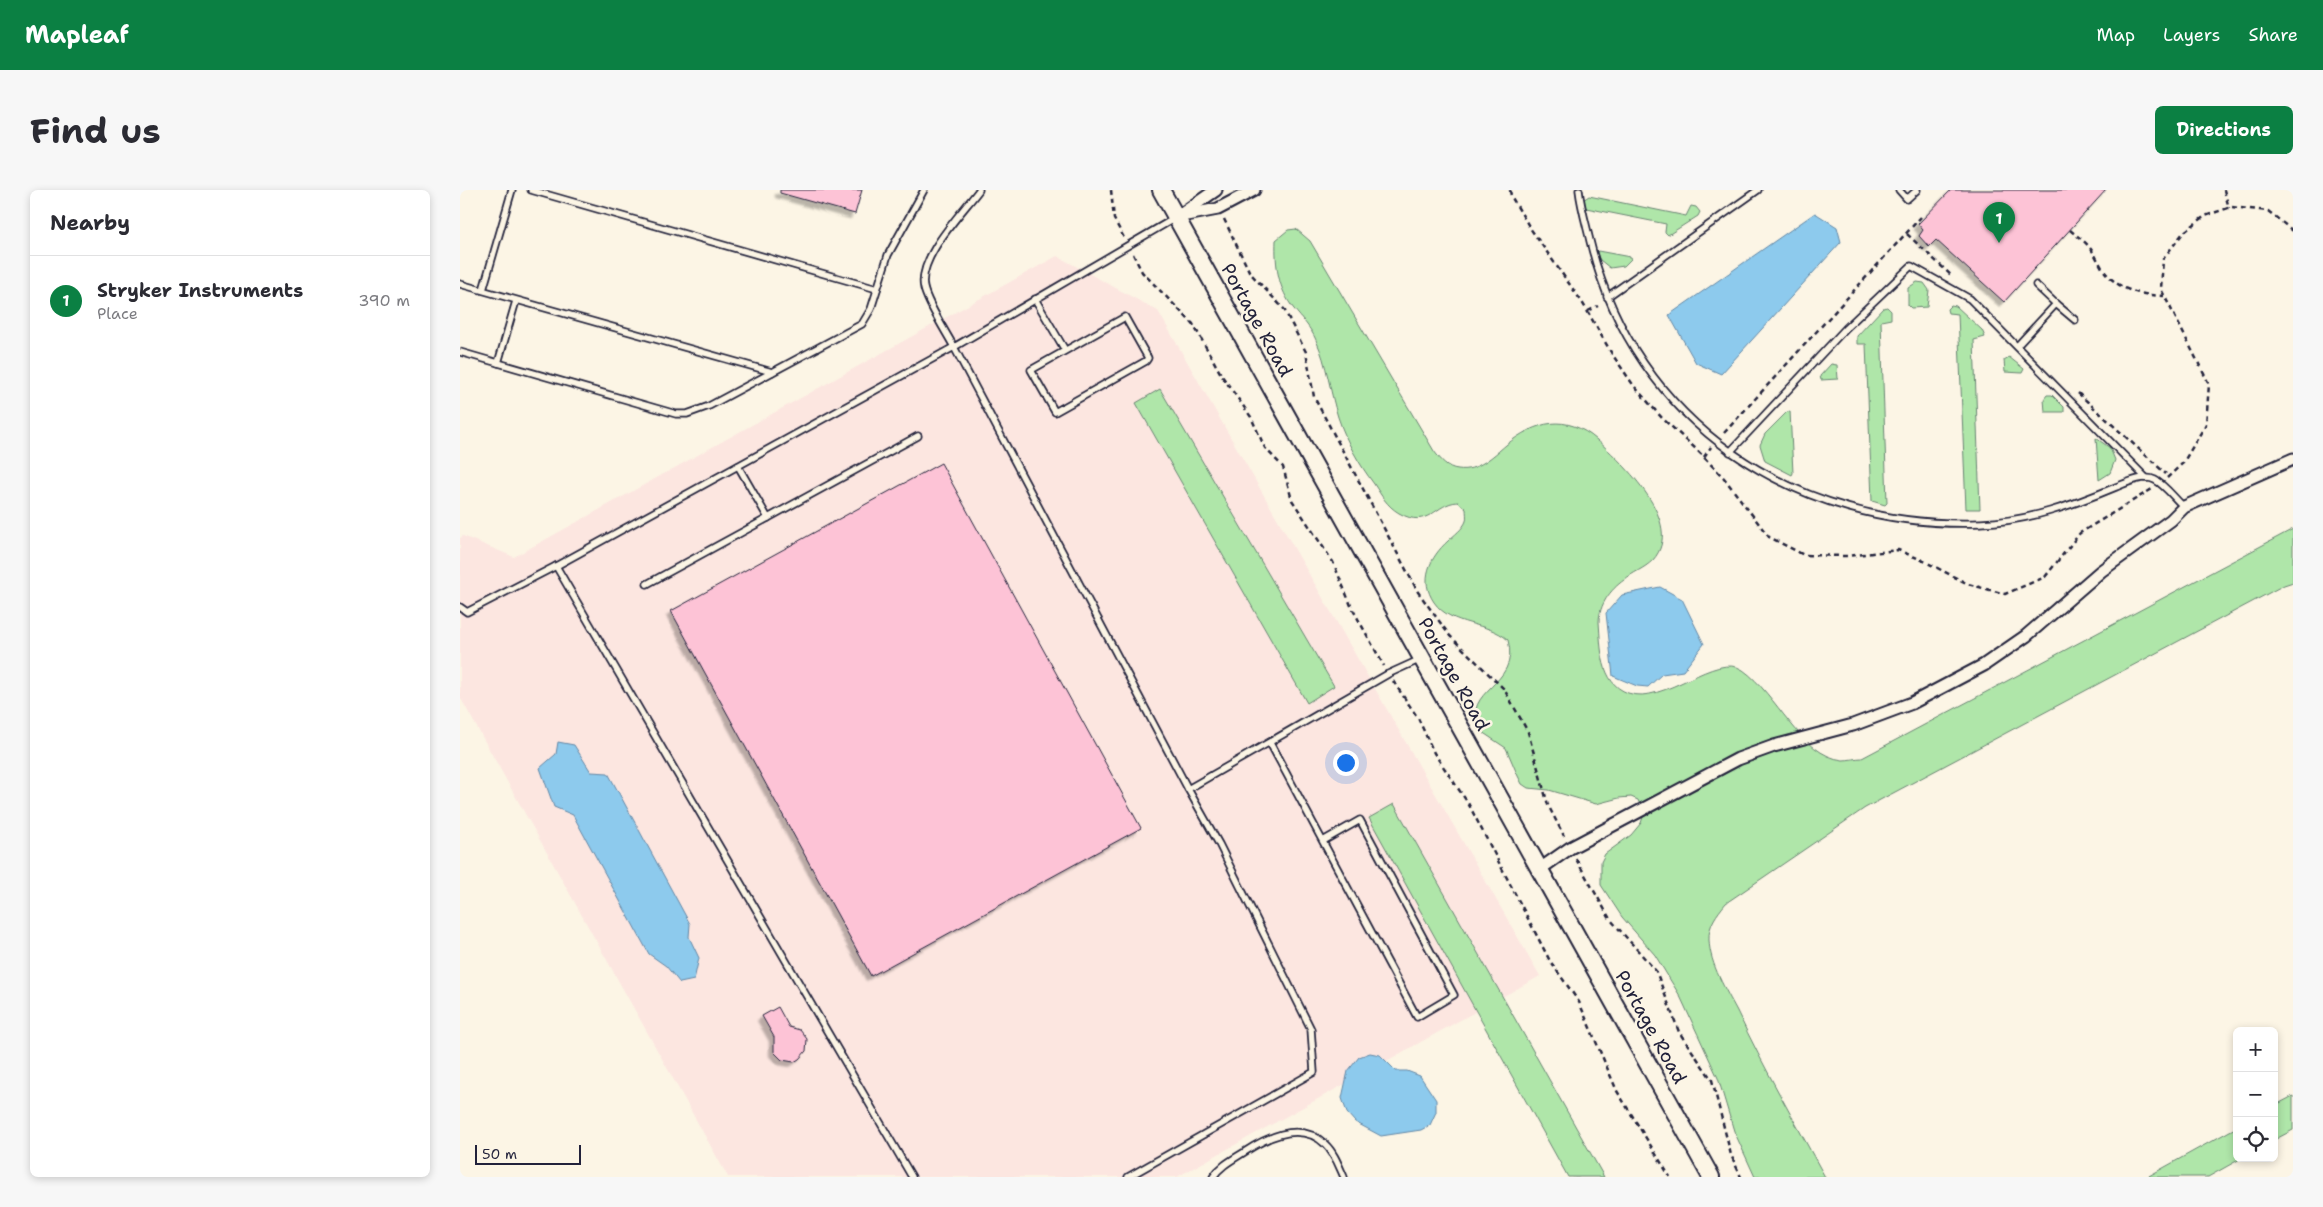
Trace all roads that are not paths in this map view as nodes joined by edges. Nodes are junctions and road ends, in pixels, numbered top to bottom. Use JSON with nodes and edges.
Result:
{"nodes":[{"id":1,"x":512,"y":190,"type":"edge"},
{"id":2,"x":531,"y":190,"type":"edge"},
{"id":3,"x":924,"y":190,"type":"edge"},
{"id":4,"x":979,"y":190,"type":"edge"},
{"id":5,"x":1161,"y":190,"type":"edge"},
{"id":6,"x":1216,"y":190,"type":"edge"},
{"id":7,"x":1254,"y":190,"type":"edge"},
{"id":8,"x":1579,"y":190,"type":"edge"},
{"id":9,"x":1758,"y":190,"type":"edge"},
{"id":10,"x":1900,"y":190,"type":"edge"},
{"id":11,"x":1916,"y":190,"type":"edge"},
{"id":12,"x":1176,"y":217,"type":"junction"},
{"id":13,"x":460,"y":284,"type":"edge"},
{"id":14,"x":2036,"y":285,"type":"dead end"},
{"id":15,"x":877,"y":289,"type":"junction"},
{"id":16,"x":483,"y":290,"type":"junction"},
{"id":17,"x":1607,"y":297,"type":"junction"},
{"id":18,"x":1035,"y":299,"type":"junction"},
{"id":19,"x":516,"y":301,"type":"junction"},
{"id":20,"x":2056,"y":304,"type":"junction"},
{"id":21,"x":2074,"y":320,"type":"dead end"},
{"id":22,"x":954,"y":346,"type":"junction"},
{"id":23,"x":2017,"y":346,"type":"junction"},
{"id":24,"x":1064,"y":350,"type":"junction"},
{"id":25,"x":460,"y":352,"type":"edge"},
{"id":26,"x":498,"y":363,"type":"junction"},
{"id":27,"x":772,"y":372,"type":"junction"},
{"id":28,"x":918,"y":436,"type":"dead end"},
{"id":29,"x":1730,"y":452,"type":"junction"},
{"id":30,"x":2293,"y":460,"type":"edge"},
{"id":31,"x":738,"y":466,"type":"junction"},
{"id":32,"x":2146,"y":478,"type":"junction"},
{"id":33,"x":2184,"y":507,"type":"junction"},
{"id":34,"x":768,"y":518,"type":"junction"},
{"id":35,"x":556,"y":566,"type":"junction"},
{"id":36,"x":647,"y":584,"type":"dead end"},
{"id":37,"x":460,"y":607,"type":"edge"},
{"id":38,"x":1422,"y":658,"type":"junction"},
{"id":39,"x":1270,"y":743,"type":"junction"},
{"id":40,"x":1188,"y":789,"type":"junction"},
{"id":41,"x":1323,"y":841,"type":"junction"},
{"id":42,"x":1540,"y":869,"type":"junction"},
{"id":43,"x":912,"y":1177,"type":"edge"},
{"id":44,"x":1128,"y":1177,"type":"edge"},
{"id":45,"x":1213,"y":1177,"type":"edge"},
{"id":46,"x":1344,"y":1177,"type":"edge"},
{"id":47,"x":1711,"y":1177,"type":"edge"}],
"edges":[{"from":1,"to":16,"type":"lane"},
{"from":2,"to":15,"type":"lane"},
{"from":3,"to":15,"type":"lane"},
{"from":4,"to":22,"type":"lane"},
{"from":5,"to":12,"type":"main road","name":"Portage Road"},
{"from":6,"to":12,"type":"street"},
{"from":7,"to":12,"type":"street"},
{"from":8,"to":17,"type":"lane"},
{"from":9,"to":17,"type":"lane"},
{"from":10,"to":11,"type":"lane"},
{"from":12,"to":18,"type":"lane"},
{"from":12,"to":38,"type":"main road","name":"Portage Road"},
{"from":13,"to":16,"type":"lane"},
{"from":14,"to":20,"type":"lane"},
{"from":15,"to":27,"type":"lane"},
{"from":16,"to":19,"type":"lane"},
{"from":17,"to":29,"type":"lane"},
{"from":18,"to":22,"type":"lane"},
{"from":18,"to":24,"type":"lane"},
{"from":19,"to":26,"type":"lane"},
{"from":19,"to":27,"type":"lane"},
{"from":20,"to":21,"type":"lane"},
{"from":20,"to":23,"type":"lane"},
{"from":22,"to":31,"type":"lane"},
{"from":22,"to":40,"type":"lane"},
{"from":23,"to":29,"type":"lane"},
{"from":23,"to":32,"type":"lane"},
{"from":24,"to":24,"type":"lane"},
{"from":25,"to":26,"type":"lane"},
{"from":26,"to":27,"type":"lane"},
{"from":28,"to":34,"type":"lane"},
{"from":29,"to":32,"type":"lane"},
{"from":30,"to":33,"type":"street"},
{"from":31,"to":34,"type":"lane"},
{"from":31,"to":35,"type":"lane"},
{"from":32,"to":33,"type":"lane"},
{"from":33,"to":42,"type":"street"},
{"from":34,"to":36,"type":"lane"},
{"from":35,"to":37,"type":"lane"},
{"from":35,"to":43,"type":"lane"},
{"from":38,"to":39,"type":"lane"},
{"from":38,"to":42,"type":"main road","name":"Portage Road"},
{"from":39,"to":40,"type":"lane"},
{"from":39,"to":41,"type":"lane"},
{"from":40,"to":44,"type":"lane"},
{"from":41,"to":41,"type":"lane"},
{"from":42,"to":47,"type":"main road","name":"Portage Road"},
{"from":45,"to":46,"type":"lane"}]}
